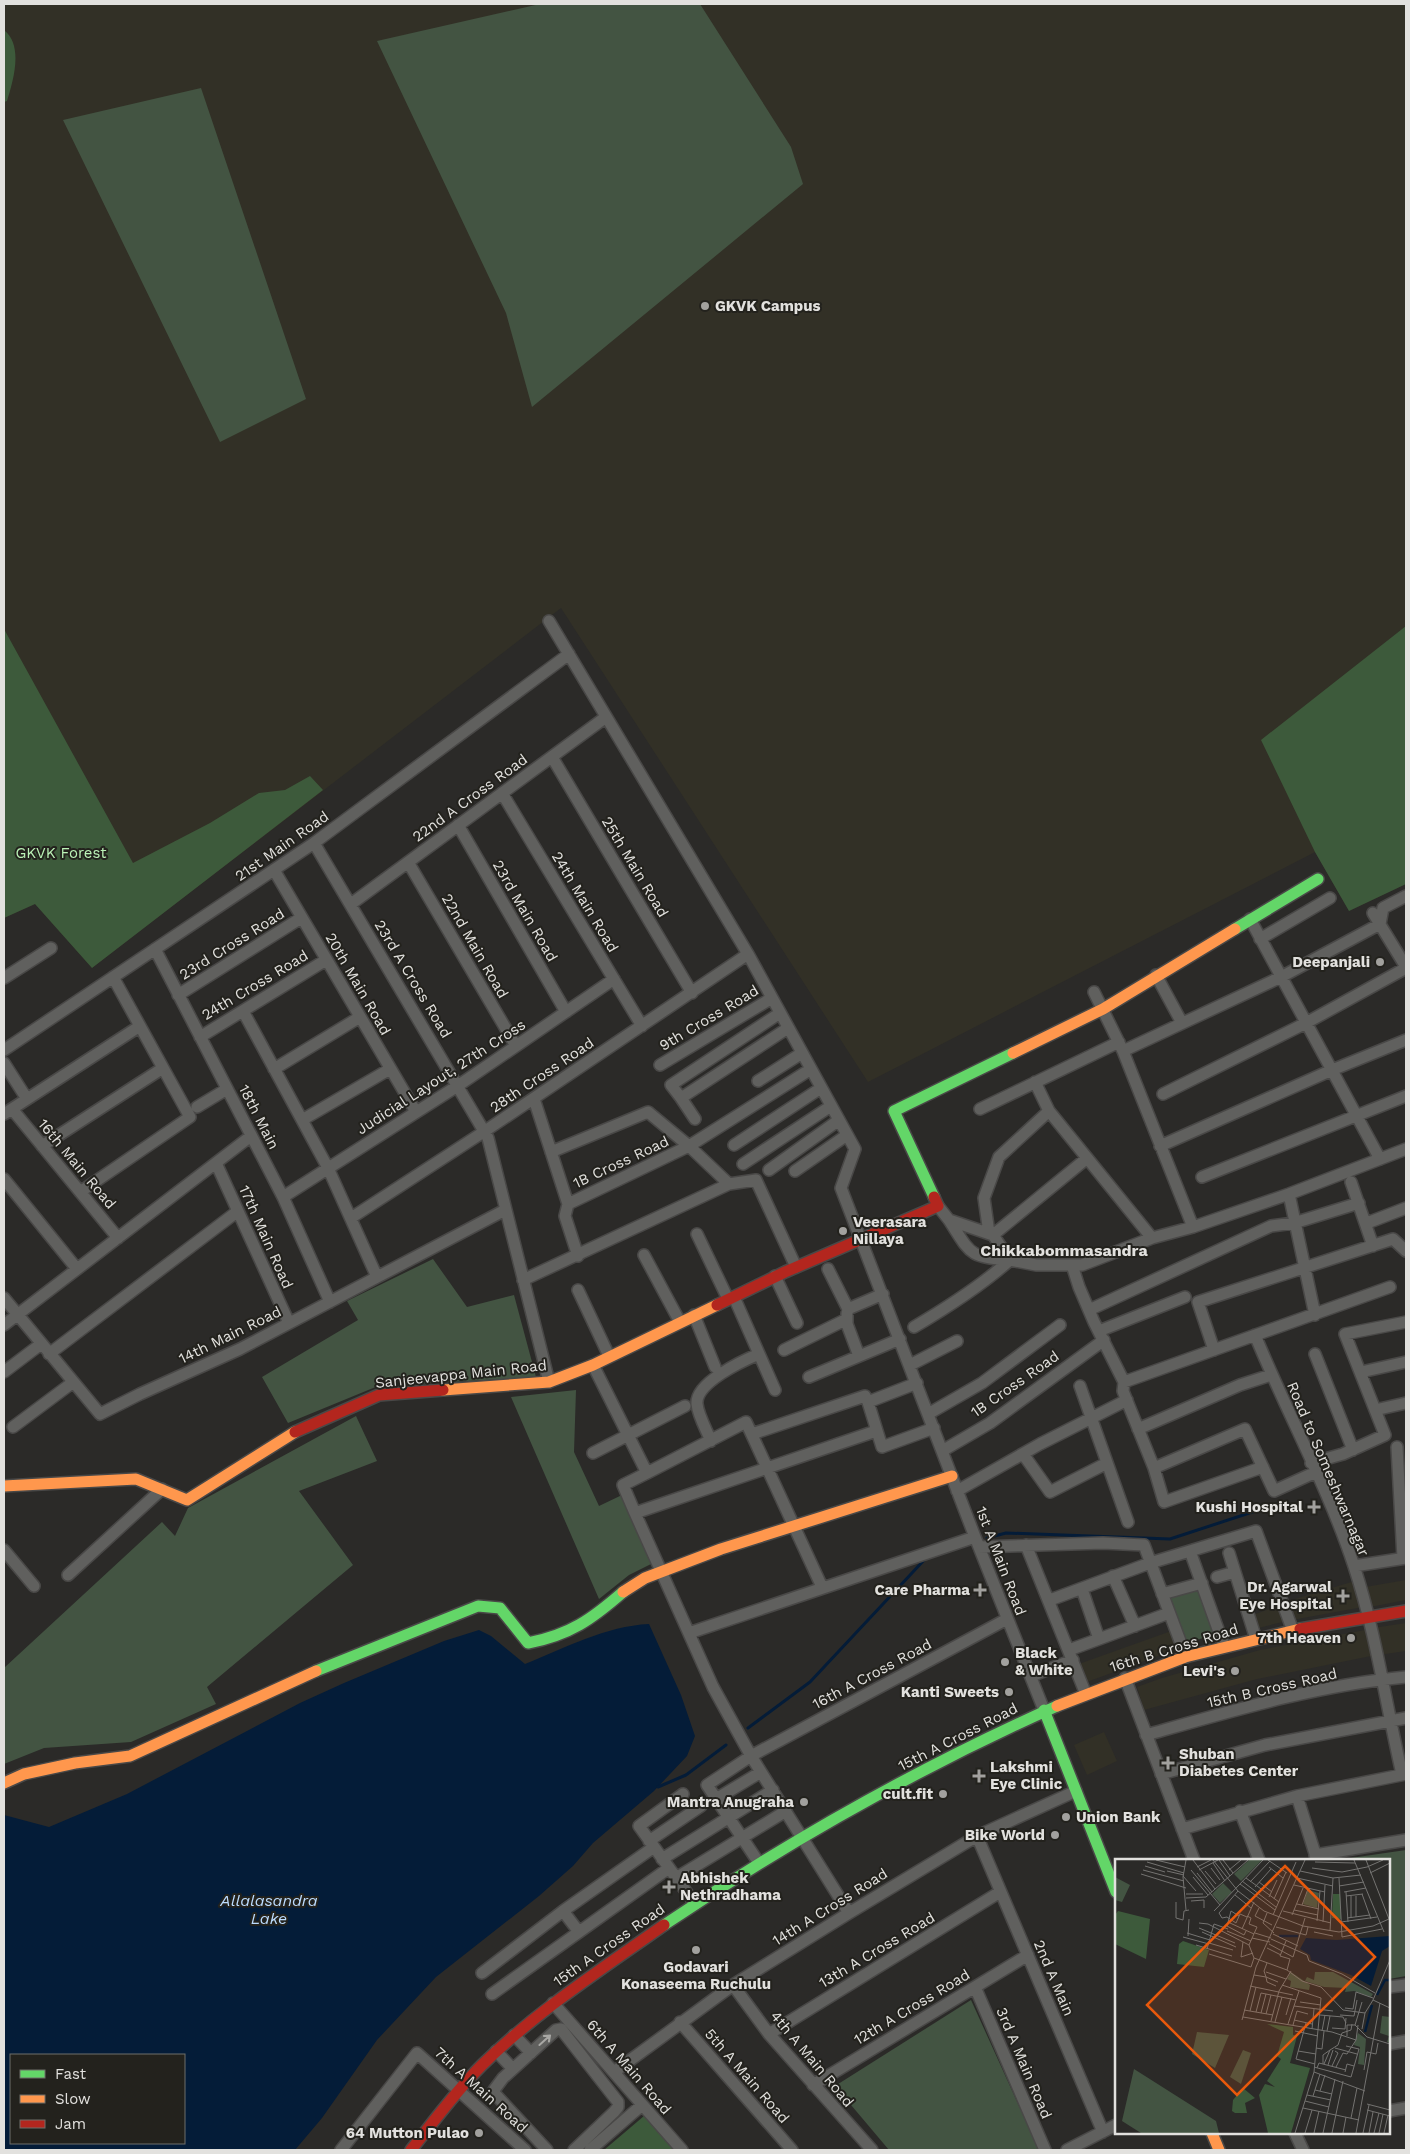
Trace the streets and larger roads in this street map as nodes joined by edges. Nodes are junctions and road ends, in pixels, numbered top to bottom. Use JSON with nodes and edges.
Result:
{"nodes":[{"id":1,"x":549,"y":621,"type":"dead end"},
{"id":2,"x":569,"y":654,"type":"junction"},
{"id":3,"x":606,"y":717,"type":"junction"},
{"id":4,"x":552,"y":757,"type":"junction"},
{"id":5,"x":502,"y":793,"type":"junction"},
{"id":6,"x":458,"y":825,"type":"junction"},
{"id":7,"x":314,"y":843,"type":"junction"},
{"id":8,"x":408,"y":862,"type":"junction"},
{"id":9,"x":274,"y":870,"type":"junction"},
{"id":10,"x":1318,"y":879,"type":"dead end"},
{"id":11,"x":1406,"y":896,"type":"edge"},
{"id":12,"x":1330,"y":898,"type":"dead end"},
{"id":13,"x":351,"y":904,"type":"junction"},
{"id":14,"x":1373,"y":912,"type":"dead end"},
{"id":15,"x":302,"y":918,"type":"junction"},
{"id":16,"x":1250,"y":919,"type":"junction"},
{"id":17,"x":1380,"y":924,"type":"junction"},
{"id":18,"x":1260,"y":939,"type":"junction"},
{"id":19,"x":51,"y":948,"type":"dead end"},
{"id":20,"x":155,"y":949,"type":"junction"},
{"id":21,"x":748,"y":954,"type":"junction"},
{"id":22,"x":1403,"y":954,"type":"edge"},
{"id":23,"x":326,"y":960,"type":"junction"},
{"id":24,"x":1406,"y":968,"type":"edge"},
{"id":25,"x":1156,"y":975,"type":"junction"},
{"id":26,"x":1281,"y":976,"type":"junction"},
{"id":27,"x":4,"y":978,"type":"edge"},
{"id":28,"x":113,"y":978,"type":"junction"},
{"id":29,"x":614,"y":979,"type":"junction"},
{"id":30,"x":1094,"y":992,"type":"dead end"},
{"id":31,"x":692,"y":993,"type":"junction"},
{"id":32,"x":178,"y":995,"type":"junction"},
{"id":33,"x":772,"y":998,"type":"junction"},
{"id":34,"x":1103,"y":1010,"type":"junction"},
{"id":35,"x":243,"y":1011,"type":"junction"},
{"id":36,"x":566,"y":1012,"type":"junction"},
{"id":37,"x":780,"y":1013,"type":"junction"},
{"id":38,"x":360,"y":1017,"type":"junction"},
{"id":39,"x":1182,"y":1023,"type":"junction"},
{"id":40,"x":1306,"y":1023,"type":"junction"},
{"id":41,"x":140,"y":1026,"type":"junction"},
{"id":42,"x":642,"y":1026,"type":"junction"},
{"id":43,"x":788,"y":1028,"type":"junction"},
{"id":44,"x":200,"y":1037,"type":"junction"},
{"id":45,"x":1406,"y":1040,"type":"edge"},
{"id":46,"x":516,"y":1046,"type":"junction"},
{"id":47,"x":1121,"y":1046,"type":"junction"},
{"id":48,"x":4,"y":1050,"type":"edge"},
{"id":49,"x":802,"y":1053,"type":"junction"},
{"id":50,"x":4,"y":1063,"type":"edge"},
{"id":51,"x":660,"y":1064,"type":"dead end"},
{"id":52,"x":163,"y":1068,"type":"junction"},
{"id":53,"x":274,"y":1069,"type":"junction"},
{"id":54,"x":390,"y":1069,"type":"junction"},
{"id":55,"x":811,"y":1069,"type":"junction"},
{"id":56,"x":1332,"y":1070,"type":"junction"},
{"id":57,"x":758,"y":1081,"type":"dead end"},
{"id":58,"x":1035,"y":1082,"type":"junction"},
{"id":59,"x":459,"y":1085,"type":"junction"},
{"id":60,"x":821,"y":1088,"type":"junction"},
{"id":61,"x":227,"y":1089,"type":"junction"},
{"id":62,"x":1163,"y":1094,"type":"dead end"},
{"id":63,"x":1406,"y":1096,"type":"edge"},
{"id":64,"x":534,"y":1098,"type":"junction"},
{"id":65,"x":681,"y":1098,"type":"junction"},
{"id":66,"x":27,"y":1099,"type":"junction"},
{"id":67,"x":831,"y":1106,"type":"junction"},
{"id":68,"x":197,"y":1107,"type":"dead end"},
{"id":69,"x":980,"y":1109,"type":"dead end"},
{"id":70,"x":8,"y":1111,"type":"edge"},
{"id":71,"x":1049,"y":1111,"type":"junction"},
{"id":72,"x":416,"y":1112,"type":"junction"},
{"id":73,"x":1356,"y":1115,"type":"junction"},
{"id":74,"x":695,"y":1119,"type":"dead end"},
{"id":75,"x":302,"y":1120,"type":"junction"},
{"id":76,"x":839,"y":1120,"type":"junction"},
{"id":77,"x":485,"y":1131,"type":"junction"},
{"id":78,"x":847,"y":1135,"type":"junction"},
{"id":79,"x":251,"y":1136,"type":"junction"},
{"id":80,"x":734,"y":1144,"type":"dead end"},
{"id":81,"x":42,"y":1146,"type":"junction"},
{"id":82,"x":689,"y":1146,"type":"junction"},
{"id":83,"x":1160,"y":1146,"type":"junction"},
{"id":84,"x":1406,"y":1149,"type":"edge"},
{"id":85,"x":551,"y":1152,"type":"junction"},
{"id":86,"x":1086,"y":1159,"type":"junction"},
{"id":87,"x":1380,"y":1159,"type":"junction"},
{"id":88,"x":216,"y":1163,"type":"junction"},
{"id":89,"x":743,"y":1164,"type":"dead end"},
{"id":90,"x":328,"y":1168,"type":"junction"},
{"id":91,"x":769,"y":1170,"type":"dead end"},
{"id":92,"x":794,"y":1171,"type":"dead end"},
{"id":93,"x":1202,"y":1177,"type":"dead end"},
{"id":94,"x":4,"y":1179,"type":"edge"},
{"id":95,"x":1351,"y":1182,"type":"dead end"},
{"id":96,"x":729,"y":1184,"type":"junction"},
{"id":97,"x":80,"y":1192,"type":"junction"},
{"id":98,"x":1289,"y":1194,"type":"junction"},
{"id":99,"x":283,"y":1197,"type":"junction"},
{"id":100,"x":1359,"y":1203,"type":"junction"},
{"id":101,"x":568,"y":1204,"type":"junction"},
{"id":102,"x":938,"y":1206,"type":"junction"},
{"id":103,"x":1406,"y":1208,"type":"edge"},
{"id":104,"x":505,"y":1210,"type":"junction"},
{"id":105,"x":238,"y":1211,"type":"junction"},
{"id":106,"x":351,"y":1218,"type":"junction"},
{"id":107,"x":949,"y":1220,"type":"junction"},
{"id":108,"x":1294,"y":1223,"type":"junction"},
{"id":109,"x":1367,"y":1223,"type":"junction"},
{"id":110,"x":1193,"y":1227,"type":"junction"},
{"id":111,"x":697,"y":1234,"type":"dead end"},
{"id":112,"x":991,"y":1234,"type":"junction"},
{"id":113,"x":118,"y":1238,"type":"junction"},
{"id":114,"x":1152,"y":1238,"type":"junction"},
{"id":115,"x":862,"y":1240,"type":"junction"},
{"id":116,"x":1373,"y":1246,"type":"junction"},
{"id":117,"x":1406,"y":1251,"type":"edge"},
{"id":118,"x":644,"y":1255,"type":"dead end"},
{"id":119,"x":578,"y":1256,"type":"junction"},
{"id":120,"x":1010,"y":1260,"type":"junction"},
{"id":121,"x":1072,"y":1265,"type":"junction"},
{"id":122,"x":796,"y":1267,"type":"junction"},
{"id":123,"x":77,"y":1269,"type":"junction"},
{"id":124,"x":828,"y":1269,"type":"dead end"},
{"id":125,"x":1304,"y":1269,"type":"junction"},
{"id":126,"x":775,"y":1276,"type":"junction"},
{"id":127,"x":377,"y":1277,"type":"junction"},
{"id":128,"x":523,"y":1280,"type":"junction"},
{"id":129,"x":1390,"y":1287,"type":"dead end"},
{"id":130,"x":578,"y":1290,"type":"dead end"},
{"id":131,"x":882,"y":1294,"type":"junction"},
{"id":132,"x":1185,"y":1297,"type":"dead end"},
{"id":133,"x":4,"y":1298,"type":"edge"},
{"id":134,"x":731,"y":1298,"type":"junction"},
{"id":135,"x":330,"y":1302,"type":"junction"},
{"id":136,"x":1089,"y":1310,"type":"junction"},
{"id":137,"x":847,"y":1314,"type":"junction"},
{"id":138,"x":17,"y":1315,"type":"junction"},
{"id":139,"x":694,"y":1315,"type":"junction"},
{"id":140,"x":1315,"y":1315,"type":"junction"},
{"id":141,"x":680,"y":1322,"type":"junction"},
{"id":142,"x":1406,"y":1322,"type":"edge"},
{"id":143,"x":797,"y":1323,"type":"dead end"},
{"id":144,"x":289,"y":1324,"type":"junction"},
{"id":145,"x":4,"y":1325,"type":"edge"},
{"id":146,"x":1060,"y":1325,"type":"dead end"},
{"id":147,"x":914,"y":1327,"type":"dead end"},
{"id":148,"x":1255,"y":1335,"type":"junction"},
{"id":149,"x":1102,"y":1336,"type":"junction"},
{"id":150,"x":900,"y":1339,"type":"junction"},
{"id":151,"x":957,"y":1341,"type":"dead end"},
{"id":152,"x":41,"y":1344,"type":"junction"},
{"id":153,"x":784,"y":1350,"type":"dead end"},
{"id":154,"x":1214,"y":1350,"type":"junction"},
{"id":155,"x":49,"y":1354,"type":"junction"},
{"id":156,"x":759,"y":1354,"type":"junction"},
{"id":157,"x":1315,"y":1354,"type":"dead end"},
{"id":158,"x":609,"y":1356,"type":"junction"},
{"id":159,"x":859,"y":1356,"type":"junction"},
{"id":160,"x":1406,"y":1362,"type":"edge"},
{"id":161,"x":593,"y":1365,"type":"junction"},
{"id":162,"x":910,"y":1365,"type":"junction"},
{"id":163,"x":715,"y":1367,"type":"dead end"},
{"id":164,"x":4,"y":1372,"type":"edge"},
{"id":165,"x":1361,"y":1372,"type":"junction"},
{"id":166,"x":1272,"y":1375,"type":"junction"},
{"id":167,"x":810,"y":1376,"type":"dead end"},
{"id":168,"x":549,"y":1382,"type":"junction"},
{"id":169,"x":1124,"y":1382,"type":"junction"},
{"id":170,"x":72,"y":1383,"type":"junction"},
{"id":171,"x":917,"y":1383,"type":"junction"},
{"id":172,"x":1080,"y":1386,"type":"dead end"},
{"id":173,"x":776,"y":1390,"type":"dead end"},
{"id":174,"x":1126,"y":1400,"type":"junction"},
{"id":175,"x":868,"y":1402,"type":"junction"},
{"id":176,"x":1406,"y":1403,"type":"edge"},
{"id":177,"x":685,"y":1406,"type":"dead end"},
{"id":178,"x":1375,"y":1410,"type":"junction"},
{"id":179,"x":928,"y":1414,"type":"junction"},
{"id":180,"x":1091,"y":1418,"type":"junction"},
{"id":181,"x":13,"y":1427,"type":"dead end"},
{"id":182,"x":934,"y":1428,"type":"junction"},
{"id":183,"x":1138,"y":1429,"type":"junction"},
{"id":184,"x":876,"y":1431,"type":"junction"},
{"id":185,"x":626,"y":1434,"type":"junction"},
{"id":186,"x":752,"y":1434,"type":"junction"},
{"id":187,"x":711,"y":1440,"type":"junction"},
{"id":188,"x":1397,"y":1447,"type":"dead end"},
{"id":189,"x":1352,"y":1450,"type":"junction"},
{"id":190,"x":942,"y":1451,"type":"junction"},
{"id":191,"x":593,"y":1453,"type":"dead end"},
{"id":192,"x":1023,"y":1454,"type":"junction"},
{"id":193,"x":1107,"y":1463,"type":"junction"},
{"id":194,"x":768,"y":1467,"type":"junction"},
{"id":195,"x":1263,"y":1467,"type":"junction"},
{"id":196,"x":1154,"y":1468,"type":"junction"},
{"id":197,"x":1314,"y":1468,"type":"junction"},
{"id":198,"x":647,"y":1473,"type":"junction"},
{"id":199,"x":952,"y":1476,"type":"junction"},
{"id":200,"x":4,"y":1486,"type":"edge"},
{"id":201,"x":162,"y":1489,"type":"junction"},
{"id":202,"x":957,"y":1491,"type":"junction"},
{"id":203,"x":635,"y":1513,"type":"junction"},
{"id":204,"x":1128,"y":1522,"type":"dead end"},
{"id":205,"x":795,"y":1526,"type":"junction"},
{"id":206,"x":977,"y":1542,"type":"junction"},
{"id":207,"x":1026,"y":1545,"type":"junction"},
{"id":208,"x":4,"y":1550,"type":"edge"},
{"id":209,"x":1190,"y":1551,"type":"junction"},
{"id":210,"x":1229,"y":1553,"type":"dead end"},
{"id":211,"x":1405,"y":1558,"type":"edge"},
{"id":212,"x":1150,"y":1563,"type":"junction"},
{"id":213,"x":1354,"y":1566,"type":"junction"},
{"id":214,"x":662,"y":1571,"type":"junction"},
{"id":215,"x":1235,"y":1572,"type":"junction"},
{"id":216,"x":68,"y":1575,"type":"dead end"},
{"id":217,"x":1113,"y":1576,"type":"junction"},
{"id":218,"x":1217,"y":1577,"type":"dead end"},
{"id":219,"x":1202,"y":1583,"type":"junction"},
{"id":220,"x":34,"y":1586,"type":"dead end"},
{"id":221,"x":822,"y":1587,"type":"junction"},
{"id":222,"x":1082,"y":1589,"type":"junction"},
{"id":223,"x":1162,"y":1594,"type":"junction"},
{"id":224,"x":1050,"y":1600,"type":"junction"},
{"id":225,"x":1406,"y":1611,"type":"edge"},
{"id":226,"x":1168,"y":1613,"type":"junction"},
{"id":227,"x":1367,"y":1617,"type":"junction"},
{"id":228,"x":1007,"y":1620,"type":"junction"},
{"id":229,"x":1135,"y":1626,"type":"junction"},
{"id":230,"x":1293,"y":1631,"type":"junction"},
{"id":231,"x":690,"y":1633,"type":"junction"},
{"id":232,"x":1099,"y":1639,"type":"junction"},
{"id":233,"x":1256,"y":1639,"type":"junction"},
{"id":234,"x":1224,"y":1646,"type":"junction"},
{"id":235,"x":1071,"y":1655,"type":"junction"},
{"id":236,"x":1186,"y":1657,"type":"junction"},
{"id":237,"x":1031,"y":1676,"type":"junction"},
{"id":238,"x":1406,"y":1677,"type":"edge"},
{"id":239,"x":1124,"y":1678,"type":"junction"},
{"id":240,"x":1381,"y":1679,"type":"junction"},
{"id":241,"x":1085,"y":1692,"type":"junction"},
{"id":242,"x":1044,"y":1710,"type":"junction"},
{"id":243,"x":1406,"y":1718,"type":"edge"},
{"id":244,"x":1390,"y":1720,"type":"junction"},
{"id":245,"x":1146,"y":1735,"type":"junction"},
{"id":246,"x":751,"y":1756,"type":"junction"},
{"id":247,"x":762,"y":1772,"type":"junction"},
{"id":248,"x":1161,"y":1774,"type":"junction"},
{"id":249,"x":1404,"y":1774,"type":"edge"},
{"id":250,"x":4,"y":1783,"type":"edge"},
{"id":251,"x":773,"y":1790,"type":"junction"},
{"id":252,"x":1076,"y":1792,"type":"junction"},
{"id":253,"x":683,"y":1794,"type":"dead end"},
{"id":254,"x":1296,"y":1796,"type":"junction"},
{"id":255,"x":716,"y":1799,"type":"junction"},
{"id":256,"x":701,"y":1806,"type":"dead end"},
{"id":257,"x":786,"y":1810,"type":"junction"},
{"id":258,"x":1240,"y":1811,"type":"junction"},
{"id":259,"x":729,"y":1818,"type":"junction"},
{"id":260,"x":1182,"y":1830,"type":"junction"},
{"id":261,"x":977,"y":1836,"type":"junction"},
{"id":262,"x":802,"y":1837,"type":"junction"},
{"id":263,"x":742,"y":1838,"type":"junction"},
{"id":264,"x":1406,"y":1840,"type":"edge"},
{"id":265,"x":652,"y":1844,"type":"junction"},
{"id":266,"x":1316,"y":1858,"type":"edge"},
{"id":267,"x":1194,"y":1859,"type":"edge"},
{"id":268,"x":1259,"y":1859,"type":"edge"},
{"id":269,"x":759,"y":1862,"type":"junction"},
{"id":270,"x":666,"y":1863,"type":"junction"},
{"id":271,"x":676,"y":1878,"type":"junction"},
{"id":272,"x":1115,"y":1890,"type":"edge"},
{"id":273,"x":1000,"y":1892,"type":"junction"},
{"id":274,"x":695,"y":1904,"type":"junction"},
{"id":275,"x":563,"y":1911,"type":"junction"},
{"id":276,"x":849,"y":1913,"type":"junction"},
{"id":277,"x":579,"y":1932,"type":"junction"},
{"id":278,"x":1028,"y":1955,"type":"junction"},
{"id":279,"x":482,"y":1973,"type":"dead end"},
{"id":280,"x":733,"y":1985,"type":"junction"},
{"id":281,"x":1406,"y":1985,"type":"edge"},
{"id":282,"x":1390,"y":1987,"type":"edge"},
{"id":283,"x":975,"y":1988,"type":"junction"},
{"id":284,"x":492,"y":1994,"type":"dead end"},
{"id":285,"x":553,"y":2003,"type":"junction"},
{"id":286,"x":680,"y":2022,"type":"junction"},
{"id":287,"x":768,"y":2034,"type":"junction"},
{"id":288,"x":514,"y":2035,"type":"junction"},
{"id":289,"x":1406,"y":2041,"type":"edge"},
{"id":290,"x":1390,"y":2044,"type":"edge"},
{"id":291,"x":496,"y":2051,"type":"junction"},
{"id":292,"x":531,"y":2053,"type":"junction"},
{"id":293,"x":513,"y":2069,"type":"junction"},
{"id":294,"x":614,"y":2072,"type":"junction"},
{"id":295,"x":813,"y":2085,"type":"junction"},
{"id":296,"x":458,"y":2090,"type":"junction"},
{"id":297,"x":642,"y":2105,"type":"junction"},
{"id":298,"x":1406,"y":2108,"type":"edge"},
{"id":299,"x":1390,"y":2111,"type":"edge"},
{"id":300,"x":1115,"y":2126,"type":"edge"},
{"id":301,"x":1103,"y":2132,"type":"junction"},
{"id":302,"x":1212,"y":2134,"type":"edge"},
{"id":303,"x":1296,"y":2134,"type":"edge"},
{"id":304,"x":341,"y":2150,"type":"edge"},
{"id":305,"x":410,"y":2150,"type":"edge"},
{"id":306,"x":525,"y":2150,"type":"edge"},
{"id":307,"x":547,"y":2150,"type":"edge"},
{"id":308,"x":574,"y":2150,"type":"edge"},
{"id":309,"x":590,"y":2150,"type":"edge"},
{"id":310,"x":682,"y":2150,"type":"edge"},
{"id":311,"x":792,"y":2150,"type":"edge"},
{"id":312,"x":872,"y":2150,"type":"edge"},
{"id":313,"x":1045,"y":2150,"type":"edge"},
{"id":314,"x":1067,"y":2150,"type":"edge"},
{"id":315,"x":1218,"y":2150,"type":"edge"},
{"id":316,"x":1303,"y":2150,"type":"edge"}],
"edges":[{"from":1,"to":2,"type":"street","name":"1st A Main Road"},
{"from":2,"to":3,"type":"street","name":"1st A Main Road"},
{"from":2,"to":7,"type":"street","name":"21st Main Road"},
{"from":3,"to":4,"type":"street","name":"22nd A Cross Road"},
{"from":3,"to":21,"type":"street","name":"1st A Main Road"},
{"from":4,"to":5,"type":"street","name":"22nd A Cross Road"},
{"from":4,"to":31,"type":"street","name":"25th Main Road"},
{"from":5,"to":6,"type":"street","name":"22nd A Cross Road"},
{"from":5,"to":29,"type":"street","name":"24th Main Road"},
{"from":6,"to":8,"type":"street","name":"22nd A Cross Road"},
{"from":6,"to":36,"type":"street","name":"23rd Main Road"},
{"from":7,"to":9,"type":"street","name":"21st Main Road"},
{"from":7,"to":13,"type":"street","name":"23rd A Cross Road"},
{"from":8,"to":13,"type":"street","name":"22nd A Cross Road"},
{"from":8,"to":46,"type":"street","name":"22nd Main Road"},
{"from":9,"to":15,"type":"street","name":"20th Main Road"},
{"from":9,"to":20,"type":"street","name":"21st Main Road"},
{"from":10,"to":16,"type":"street"},
{"from":11,"to":17,"type":"street"},
{"from":12,"to":18,"type":"street"},
{"from":13,"to":59,"type":"street","name":"23rd A Cross Road"},
{"from":14,"to":17,"type":"street"},
{"from":15,"to":23,"type":"street","name":"20th Main Road"},
{"from":15,"to":32,"type":"street","name":"23rd Cross Road"},
{"from":16,"to":18,"type":"street"},
{"from":16,"to":25,"type":"street"},
{"from":17,"to":22,"type":"street"},
{"from":17,"to":26,"type":"street"},
{"from":18,"to":26,"type":"street"},
{"from":19,"to":27,"type":"street"},
{"from":20,"to":28,"type":"street","name":"21st Main Road"},
{"from":20,"to":32,"type":"street","name":"18th Main"},
{"from":21,"to":31,"type":"street","name":"28th Cross Road"},
{"from":21,"to":33,"type":"street","name":"1st A Main Road"},
{"from":22,"to":24,"type":"street"},
{"from":23,"to":35,"type":"street","name":"24th Cross Road"},
{"from":23,"to":38,"type":"street","name":"20th Main Road"},
{"from":24,"to":40,"type":"street"},
{"from":25,"to":34,"type":"street"},
{"from":25,"to":39,"type":"street"},
{"from":26,"to":39,"type":"street"},
{"from":26,"to":40,"type":"street"},
{"from":28,"to":41,"type":"street"},
{"from":28,"to":48,"type":"street","name":"21st Main Road"},
{"from":29,"to":36,"type":"street","name":"Judicial Layout, 27th Cross"},
{"from":29,"to":42,"type":"street","name":"24th Main Road"},
{"from":30,"to":34,"type":"street"},
{"from":31,"to":42,"type":"street","name":"28th Cross Road"},
{"from":32,"to":44,"type":"street","name":"18th Main"},
{"from":33,"to":37,"type":"street","name":"1st A Main Road"},
{"from":33,"to":51,"type":"street","name":"9th Cross Road"},
{"from":34,"to":47,"type":"street"},
{"from":34,"to":102,"type":"street"},
{"from":35,"to":44,"type":"street","name":"24th Cross Road"},
{"from":35,"to":53,"type":"street"},
{"from":36,"to":46,"type":"street","name":"Judicial Layout, 27th Cross"},
{"from":37,"to":43,"type":"street","name":"1st A Main Road"},
{"from":37,"to":65,"type":"street"},
{"from":38,"to":53,"type":"street"},
{"from":38,"to":54,"type":"street","name":"20th Main Road"},
{"from":39,"to":47,"type":"street"},
{"from":40,"to":56,"type":"street"},
{"from":40,"to":62,"type":"street"},
{"from":41,"to":52,"type":"street"},
{"from":41,"to":66,"type":"street"},
{"from":42,"to":64,"type":"street","name":"28th Cross Road"},
{"from":43,"to":49,"type":"street","name":"1st A Main Road"},
{"from":43,"to":65,"type":"street"},
{"from":44,"to":61,"type":"street","name":"18th Main"},
{"from":45,"to":56,"type":"street"},
{"from":46,"to":59,"type":"street","name":"Judicial Layout, 27th Cross"},
{"from":47,"to":58,"type":"street"},
{"from":47,"to":83,"type":"street"},
{"from":49,"to":55,"type":"street","name":"1st A Main Road"},
{"from":49,"to":57,"type":"street"},
{"from":50,"to":66,"type":"street"},
{"from":52,"to":81,"type":"street"},
{"from":52,"to":97,"type":"street"},
{"from":53,"to":75,"type":"street"},
{"from":54,"to":72,"type":"street","name":"20th Main Road"},
{"from":54,"to":75,"type":"street"},
{"from":55,"to":60,"type":"street","name":"1st A Main Road"},
{"from":55,"to":82,"type":"street"},
{"from":56,"to":73,"type":"street"},
{"from":56,"to":83,"type":"street"},
{"from":58,"to":69,"type":"street"},
{"from":58,"to":71,"type":"street"},
{"from":59,"to":72,"type":"street","name":"Judicial Layout, 27th Cross"},
{"from":59,"to":77,"type":"street","name":"23rd A Cross Road"},
{"from":60,"to":67,"type":"street","name":"1st A Main Road"},
{"from":60,"to":80,"type":"street"},
{"from":61,"to":68,"type":"street"},
{"from":61,"to":79,"type":"street","name":"18th Main"},
{"from":63,"to":73,"type":"street"},
{"from":64,"to":77,"type":"street","name":"28th Cross Road"},
{"from":64,"to":85,"type":"street"},
{"from":65,"to":74,"type":"street"},
{"from":66,"to":70,"type":"street"},
{"from":67,"to":76,"type":"street","name":"1st A Main Road"},
{"from":67,"to":89,"type":"street"},
{"from":70,"to":81,"type":"street","name":"16th Main Road"},
{"from":71,"to":86,"type":"street"},
{"from":71,"to":112,"type":"street"},
{"from":72,"to":90,"type":"street","name":"Judicial Layout, 27th Cross"},
{"from":73,"to":87,"type":"street"},
{"from":73,"to":93,"type":"street"},
{"from":75,"to":90,"type":"street"},
{"from":76,"to":78,"type":"street","name":"1st A Main Road"},
{"from":76,"to":91,"type":"street"},
{"from":77,"to":104,"type":"street","name":"23rd A Cross Road"},
{"from":77,"to":106,"type":"street","name":"28th Cross Road"},
{"from":78,"to":92,"type":"street"},
{"from":78,"to":115,"type":"street","name":"1st A Main Road"},
{"from":79,"to":88,"type":"street"},
{"from":79,"to":99,"type":"street","name":"18th Main"},
{"from":81,"to":97,"type":"street","name":"16th Main Road"},
{"from":82,"to":85,"type":"street"},
{"from":82,"to":96,"type":"street","name":"1B Cross Road"},
{"from":82,"to":101,"type":"street","name":"1B Cross Road"},
{"from":83,"to":110,"type":"street"},
{"from":84,"to":87,"type":"street"},
{"from":85,"to":101,"type":"street"},
{"from":86,"to":112,"type":"street"},
{"from":86,"to":114,"type":"street"},
{"from":87,"to":98,"type":"street"},
{"from":88,"to":105,"type":"street","name":"17th Main Road"},
{"from":88,"to":113,"type":"street"},
{"from":90,"to":99,"type":"street","name":"Judicial Layout, 27th Cross"},
{"from":90,"to":106,"type":"street"},
{"from":94,"to":123,"type":"street"},
{"from":95,"to":100,"type":"street"},
{"from":96,"to":119,"type":"street"},
{"from":96,"to":122,"type":"street"},
{"from":97,"to":113,"type":"street","name":"16th Main Road"},
{"from":98,"to":108,"type":"street"},
{"from":98,"to":110,"type":"street"},
{"from":99,"to":135,"type":"street","name":"18th Main"},
{"from":100,"to":108,"type":"street"},
{"from":100,"to":109,"type":"street"},
{"from":101,"to":119,"type":"street"},
{"from":102,"to":107,"type":"street"},
{"from":102,"to":115,"type":"street","name":"Sanjeevappa Main Road"},
{"from":103,"to":109,"type":"street"},
{"from":104,"to":127,"type":"street","name":"14th Main Road"},
{"from":104,"to":128,"type":"street","name":"23rd A Cross Road"},
{"from":105,"to":144,"type":"street","name":"17th Main Road"},
{"from":105,"to":155,"type":"street"},
{"from":106,"to":127,"type":"street"},
{"from":107,"to":112,"type":"street"},
{"from":107,"to":120,"type":"street"},
{"from":108,"to":125,"type":"street"},
{"from":108,"to":136,"type":"street"},
{"from":109,"to":116,"type":"street"},
{"from":110,"to":114,"type":"street"},
{"from":111,"to":134,"type":"street"},
{"from":112,"to":120,"type":"street"},
{"from":113,"to":123,"type":"street"},
{"from":114,"to":121,"type":"street"},
{"from":115,"to":122,"type":"street","name":"Sanjeevappa Main Road"},
{"from":115,"to":131,"type":"street","name":"1st A Main Road"},
{"from":116,"to":117,"type":"street"},
{"from":116,"to":125,"type":"street"},
{"from":118,"to":141,"type":"street"},
{"from":119,"to":128,"type":"street"},
{"from":120,"to":121,"type":"street"},
{"from":120,"to":147,"type":"street"},
{"from":121,"to":136,"type":"street"},
{"from":122,"to":126,"type":"street","name":"Sanjeevappa Main Road"},
{"from":123,"to":138,"type":"street"},
{"from":124,"to":137,"type":"street"},
{"from":125,"to":140,"type":"street"},
{"from":125,"to":154,"type":"street"},
{"from":126,"to":134,"type":"street","name":"Sanjeevappa Main Road"},
{"from":126,"to":143,"type":"street"},
{"from":127,"to":135,"type":"street","name":"14th Main Road"},
{"from":128,"to":168,"type":"street","name":"23rd A Cross Road"},
{"from":129,"to":140,"type":"street"},
{"from":130,"to":158,"type":"street"},
{"from":131,"to":137,"type":"street"},
{"from":131,"to":150,"type":"street","name":"1st A Main Road"},
{"from":132,"to":149,"type":"street","name":"1B Cross Road"},
{"from":133,"to":138,"type":"street","name":"14th Main Road"},
{"from":134,"to":139,"type":"street","name":"Sanjeevappa Main Road"},
{"from":134,"to":156,"type":"street"},
{"from":135,"to":144,"type":"street","name":"14th Main Road"},
{"from":136,"to":149,"type":"street"},
{"from":137,"to":153,"type":"street"},
{"from":137,"to":159,"type":"street"},
{"from":138,"to":145,"type":"street"},
{"from":138,"to":152,"type":"street","name":"14th Main Road"},
{"from":139,"to":141,"type":"street","name":"Sanjeevappa Main Road"},
{"from":139,"to":163,"type":"street"},
{"from":140,"to":148,"type":"street"},
{"from":141,"to":158,"type":"street","name":"Sanjeevappa Main Road"},
{"from":142,"to":165,"type":"street"},
{"from":144,"to":170,"type":"street","name":"14th Main Road"},
{"from":146,"to":179,"type":"street"},
{"from":148,"to":154,"type":"street"},
{"from":148,"to":166,"type":"street","name":"Road to Someshwarnagar"},
{"from":149,"to":169,"type":"street"},
{"from":149,"to":190,"type":"street","name":"1B Cross Road"},
{"from":150,"to":159,"type":"street"},
{"from":150,"to":162,"type":"street","name":"1st A Main Road"},
{"from":151,"to":162,"type":"street"},
{"from":152,"to":155,"type":"street","name":"14th Main Road"},
{"from":152,"to":164,"type":"street"},
{"from":154,"to":169,"type":"street"},
{"from":155,"to":170,"type":"street","name":"14th Main Road"},
{"from":156,"to":173,"type":"street"},
{"from":156,"to":187,"type":"street"},
{"from":157,"to":189,"type":"street"},
{"from":158,"to":161,"type":"street","name":"Sanjeevappa Main Road"},
{"from":159,"to":167,"type":"street"},
{"from":160,"to":165,"type":"street"},
{"from":161,"to":168,"type":"street","name":"Sanjeevappa Main Road"},
{"from":161,"to":185,"type":"street"},
{"from":162,"to":171,"type":"street","name":"1st A Main Road"},
{"from":165,"to":178,"type":"street"},
{"from":166,"to":183,"type":"street"},
{"from":166,"to":197,"type":"street","name":"Road to Someshwarnagar"},
{"from":168,"to":201,"type":"street","name":"Sanjeevappa Main Road"},
{"from":169,"to":174,"type":"street"},
{"from":170,"to":181,"type":"street"},
{"from":171,"to":175,"type":"street"},
{"from":171,"to":179,"type":"street","name":"1st A Main Road"},
{"from":172,"to":180,"type":"street"},
{"from":174,"to":180,"type":"street"},
{"from":174,"to":183,"type":"street"},
{"from":175,"to":184,"type":"street"},
{"from":175,"to":186,"type":"street"},
{"from":176,"to":178,"type":"street"},
{"from":177,"to":185,"type":"street"},
{"from":178,"to":189,"type":"street"},
{"from":179,"to":182,"type":"street","name":"1st A Main Road"},
{"from":180,"to":192,"type":"street"},
{"from":180,"to":193,"type":"street"},
{"from":182,"to":184,"type":"street"},
{"from":182,"to":190,"type":"street","name":"1st A Main Road"},
{"from":183,"to":196,"type":"street"},
{"from":184,"to":194,"type":"street"},
{"from":185,"to":191,"type":"street"},
{"from":185,"to":198,"type":"street"},
{"from":186,"to":187,"type":"street"},
{"from":186,"to":194,"type":"street"},
{"from":187,"to":198,"type":"street"},
{"from":188,"to":211,"type":"street"},
{"from":189,"to":197,"type":"street"},
{"from":190,"to":199,"type":"street","name":"1st A Main Road"},
{"from":192,"to":193,"type":"street"},
{"from":192,"to":202,"type":"street"},
{"from":193,"to":204,"type":"street"},
{"from":194,"to":203,"type":"street"},
{"from":194,"to":205,"type":"street"},
{"from":195,"to":196,"type":"street"},
{"from":195,"to":196,"type":"street"},
{"from":195,"to":197,"type":"street"},
{"from":197,"to":213,"type":"street","name":"Road to Someshwarnagar"},
{"from":198,"to":203,"type":"street"},
{"from":199,"to":202,"type":"street","name":"1st A Main Road"},
{"from":199,"to":205,"type":"street"},
{"from":200,"to":201,"type":"street","name":"Sanjeevappa Main Road"},
{"from":201,"to":216,"type":"street"},
{"from":202,"to":206,"type":"street","name":"1st A Main Road"},
{"from":203,"to":214,"type":"street"},
{"from":205,"to":214,"type":"street"},
{"from":205,"to":221,"type":"street"},
{"from":206,"to":207,"type":"street"},
{"from":206,"to":221,"type":"street"},
{"from":206,"to":228,"type":"street","name":"1st A Main Road"},
{"from":207,"to":212,"type":"street"},
{"from":207,"to":224,"type":"street"},
{"from":208,"to":220,"type":"street"},
{"from":209,"to":212,"type":"street"},
{"from":209,"to":219,"type":"street"},
{"from":209,"to":230,"type":"street"},
{"from":210,"to":215,"type":"street"},
{"from":211,"to":213,"type":"street"},
{"from":212,"to":217,"type":"street"},
{"from":212,"to":223,"type":"street"},
{"from":213,"to":227,"type":"street","name":"Road to Someshwarnagar"},
{"from":214,"to":231,"type":"street"},
{"from":214,"to":250,"type":"street"},
{"from":215,"to":218,"type":"street"},
{"from":215,"to":233,"type":"street"},
{"from":217,"to":222,"type":"street"},
{"from":217,"to":229,"type":"street"},
{"from":219,"to":223,"type":"street"},
{"from":219,"to":234,"type":"street"},
{"from":221,"to":231,"type":"street"},
{"from":222,"to":224,"type":"street"},
{"from":222,"to":232,"type":"street"},
{"from":223,"to":226,"type":"street"},
{"from":224,"to":235,"type":"street"},
{"from":225,"to":227,"type":"street","name":"16th B Cross Road"},
{"from":226,"to":229,"type":"street"},
{"from":226,"to":236,"type":"street"},
{"from":227,"to":230,"type":"street","name":"16th B Cross Road"},
{"from":227,"to":240,"type":"street","name":"Road to Someshwarnagar"},
{"from":228,"to":237,"type":"street","name":"1st A Main Road"},
{"from":228,"to":246,"type":"street","name":"16th A Cross Road"},
{"from":229,"to":232,"type":"street"},
{"from":230,"to":233,"type":"street","name":"16th B Cross Road"},
{"from":231,"to":246,"type":"street"},
{"from":232,"to":235,"type":"street"},
{"from":233,"to":234,"type":"street","name":"16th B Cross Road"},
{"from":234,"to":236,"type":"street","name":"16th B Cross Road"},
{"from":235,"to":237,"type":"street"},
{"from":235,"to":241,"type":"street"},
{"from":236,"to":239,"type":"street","name":"16th B Cross Road"},
{"from":237,"to":242,"type":"street","name":"1st A Main Road"},
{"from":238,"to":240,"type":"street","name":"15th B Cross Road"},
{"from":239,"to":241,"type":"street","name":"16th B Cross Road"},
{"from":239,"to":245,"type":"street"},
{"from":240,"to":244,"type":"street","name":"Road to Someshwarnagar"},
{"from":240,"to":245,"type":"street","name":"15th B Cross Road"},
{"from":241,"to":242,"type":"street","name":"16th B Cross Road"},
{"from":242,"to":252,"type":"street","name":"1st A Main Road"},
{"from":242,"to":262,"type":"street","name":"15th A Cross Road"},
{"from":243,"to":244,"type":"street"},
{"from":244,"to":248,"type":"street"},
{"from":244,"to":249,"type":"street","name":"Road to Someshwarnagar"},
{"from":245,"to":248,"type":"street"},
{"from":246,"to":247,"type":"street"},
{"from":246,"to":255,"type":"street","name":"16th A Cross Road"},
{"from":247,"to":251,"type":"street"},
{"from":247,"to":255,"type":"street"},
{"from":248,"to":260,"type":"street"},
{"from":249,"to":254,"type":"street"},
{"from":251,"to":257,"type":"street"},
{"from":251,"to":259,"type":"street"},
{"from":252,"to":261,"type":"street","name":"14th A Cross Road"},
{"from":252,"to":272,"type":"street","name":"1st A Main Road"},
{"from":253,"to":265,"type":"street"},
{"from":254,"to":258,"type":"street"},
{"from":254,"to":266,"type":"street"},
{"from":255,"to":259,"type":"street"},
{"from":256,"to":265,"type":"street"},
{"from":257,"to":262,"type":"street"},
{"from":257,"to":263,"type":"street"},
{"from":258,"to":260,"type":"street"},
{"from":258,"to":268,"type":"street"},
{"from":259,"to":263,"type":"street"},
{"from":259,"to":270,"type":"street"},
{"from":260,"to":267,"type":"street"},
{"from":261,"to":273,"type":"street","name":"2nd A Main"},
{"from":261,"to":276,"type":"street","name":"14th A Cross Road"},
{"from":262,"to":269,"type":"street","name":"15th A Cross Road"},
{"from":262,"to":276,"type":"street"},
{"from":263,"to":269,"type":"street"},
{"from":263,"to":271,"type":"street"},
{"from":264,"to":266,"type":"street"},
{"from":265,"to":270,"type":"street"},
{"from":265,"to":275,"type":"street"},
{"from":269,"to":274,"type":"street","name":"15th A Cross Road"},
{"from":270,"to":271,"type":"street"},
{"from":270,"to":277,"type":"street"},
{"from":271,"to":274,"type":"street"},
{"from":273,"to":278,"type":"street","name":"2nd A Main"},
{"from":273,"to":287,"type":"street","name":"13th A Cross Road"},
{"from":274,"to":285,"type":"street","name":"15th A Cross Road"},
{"from":275,"to":277,"type":"street"},
{"from":275,"to":279,"type":"street"},
{"from":276,"to":280,"type":"street","name":"14th A Cross Road"},
{"from":277,"to":284,"type":"street"},
{"from":278,"to":283,"type":"street","name":"12th A Cross Road"},
{"from":278,"to":301,"type":"street","name":"2nd A Main"},
{"from":280,"to":286,"type":"street","name":"14th A Cross Road"},
{"from":280,"to":287,"type":"street","name":"4th A Main Road"},
{"from":281,"to":282,"type":"street"},
{"from":283,"to":295,"type":"street","name":"12th A Cross Road"},
{"from":283,"to":313,"type":"street","name":"3rd A Main Road"},
{"from":285,"to":288,"type":"street","name":"15th A Cross Road"},
{"from":285,"to":294,"type":"street","name":"6th A Main Road"},
{"from":286,"to":294,"type":"street","name":"14th A Cross Road"},
{"from":286,"to":311,"type":"street","name":"5th A Main Road"},
{"from":287,"to":295,"type":"street","name":"4th A Main Road"},
{"from":288,"to":291,"type":"street","name":"15th A Cross Road"},
{"from":288,"to":292,"type":"street"},
{"from":289,"to":290,"type":"street"},
{"from":291,"to":293,"type":"street"},
{"from":291,"to":296,"type":"street","name":"15th A Cross Road"},
{"from":292,"to":293,"type":"street"},
{"from":292,"to":308,"type":"street","one_way":true},
{"from":293,"to":307,"type":"street"},
{"from":294,"to":297,"type":"street","name":"6th A Main Road"},
{"from":295,"to":312,"type":"street","name":"4th A Main Road"},
{"from":296,"to":304,"type":"street","name":"7th A Main Road"},
{"from":296,"to":305,"type":"street","name":"15th A Cross Road"},
{"from":296,"to":306,"type":"street","name":"7th A Main Road"},
{"from":297,"to":309,"type":"street"},
{"from":297,"to":310,"type":"street","name":"6th A Main Road"},
{"from":298,"to":299,"type":"street"},
{"from":300,"to":301,"type":"street"},
{"from":301,"to":314,"type":"street"},
{"from":302,"to":315,"type":"street"},
{"from":303,"to":316,"type":"street"}]}
